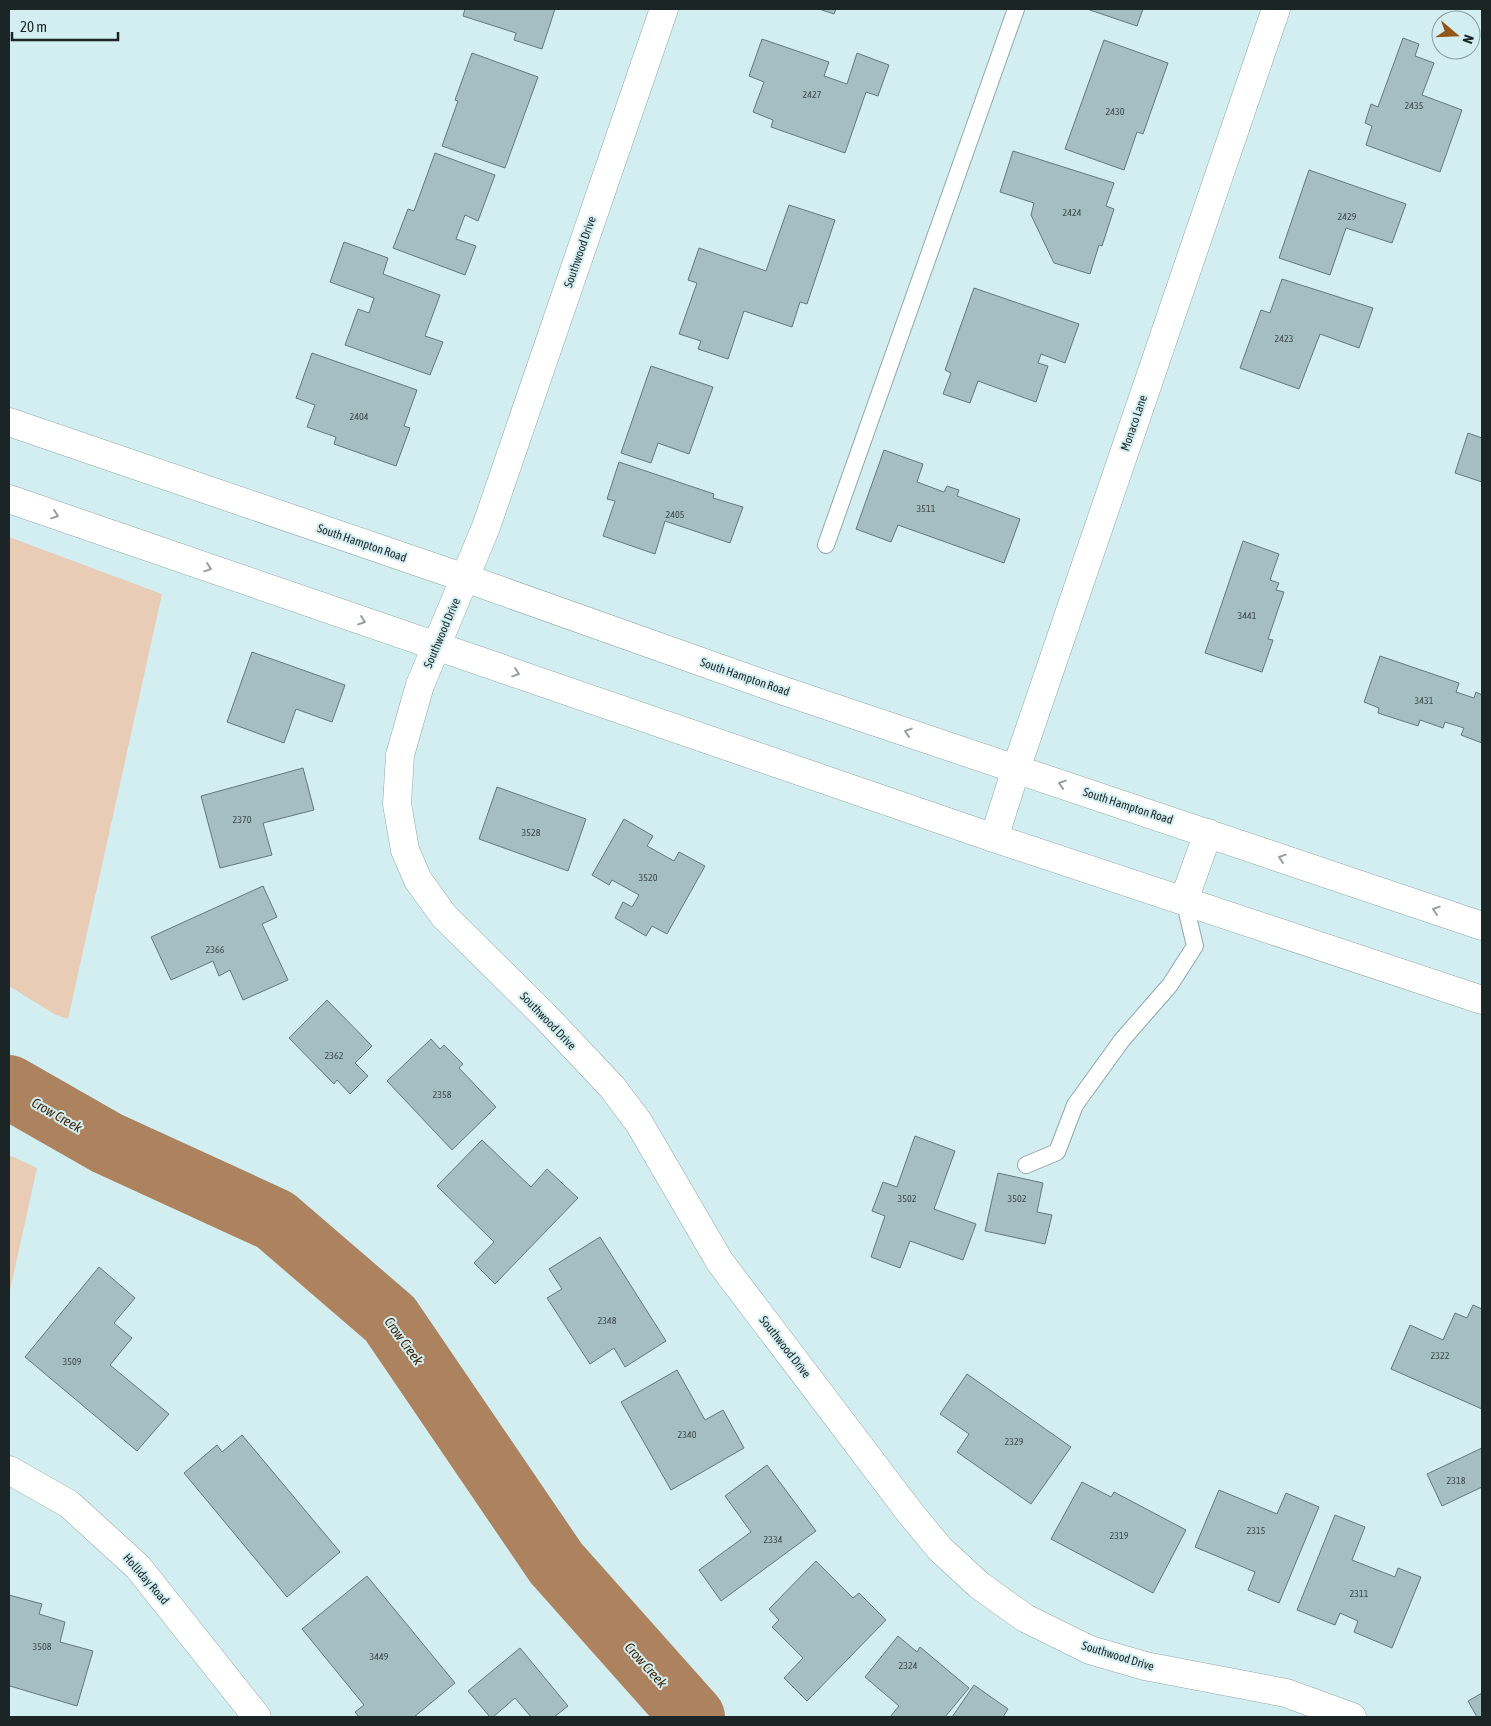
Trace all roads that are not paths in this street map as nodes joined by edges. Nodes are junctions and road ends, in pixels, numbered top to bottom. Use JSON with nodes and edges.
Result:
{"nodes":[{"id":1,"x":664,"y":9,"type":"edge"},
{"id":2,"x":1016,"y":9,"type":"edge"},
{"id":3,"x":1276,"y":9,"type":"edge"},
{"id":4,"x":9,"y":422,"type":"edge"},
{"id":5,"x":9,"y":499,"type":"edge"},
{"id":6,"x":826,"y":545,"type":"dead end"},
{"id":7,"x":464,"y":578,"type":"junction"},
{"id":8,"x":437,"y":646,"type":"junction"},
{"id":9,"x":1016,"y":769,"type":"junction"},
{"id":10,"x":1208,"y":833,"type":"junction"},
{"id":11,"x":994,"y":838,"type":"junction"},
{"id":12,"x":1184,"y":900,"type":"junction"},
{"id":13,"x":1482,"y":926,"type":"edge"},
{"id":14,"x":1482,"y":1000,"type":"edge"},
{"id":15,"x":1026,"y":1164,"type":"dead end"},
{"id":16,"x":9,"y":1470,"type":"edge"},
{"id":17,"x":257,"y":1717,"type":"edge"},
{"id":18,"x":1352,"y":1717,"type":"edge"}],
"edges":[{"from":1,"to":7,"type":"street","name":"Southwood Drive"},
{"from":2,"to":6,"type":"lane"},
{"from":3,"to":9,"type":"street","name":"Monaco Lane"},
{"from":4,"to":7,"type":"street","name":"South Hampton Road"},
{"from":5,"to":8,"type":"street","one_way":true},
{"from":7,"to":8,"type":"street","name":"Southwood Drive"},
{"from":9,"to":7,"type":"street","name":"South Hampton Road","one_way":true},
{"from":8,"to":11,"type":"street","one_way":true},
{"from":8,"to":18,"type":"street","name":"Southwood Drive"},
{"from":10,"to":9,"type":"street","name":"South Hampton Road","one_way":true},
{"from":9,"to":11,"type":"street","name":"Monaco Lane"},
{"from":10,"to":12,"type":"street"},
{"from":13,"to":10,"type":"street","name":"South Hampton Road","one_way":true},
{"from":11,"to":12,"type":"street"},
{"from":12,"to":14,"type":"street"},
{"from":12,"to":15,"type":"lane"},
{"from":16,"to":17,"type":"street","name":"Holliday Road"}]}
